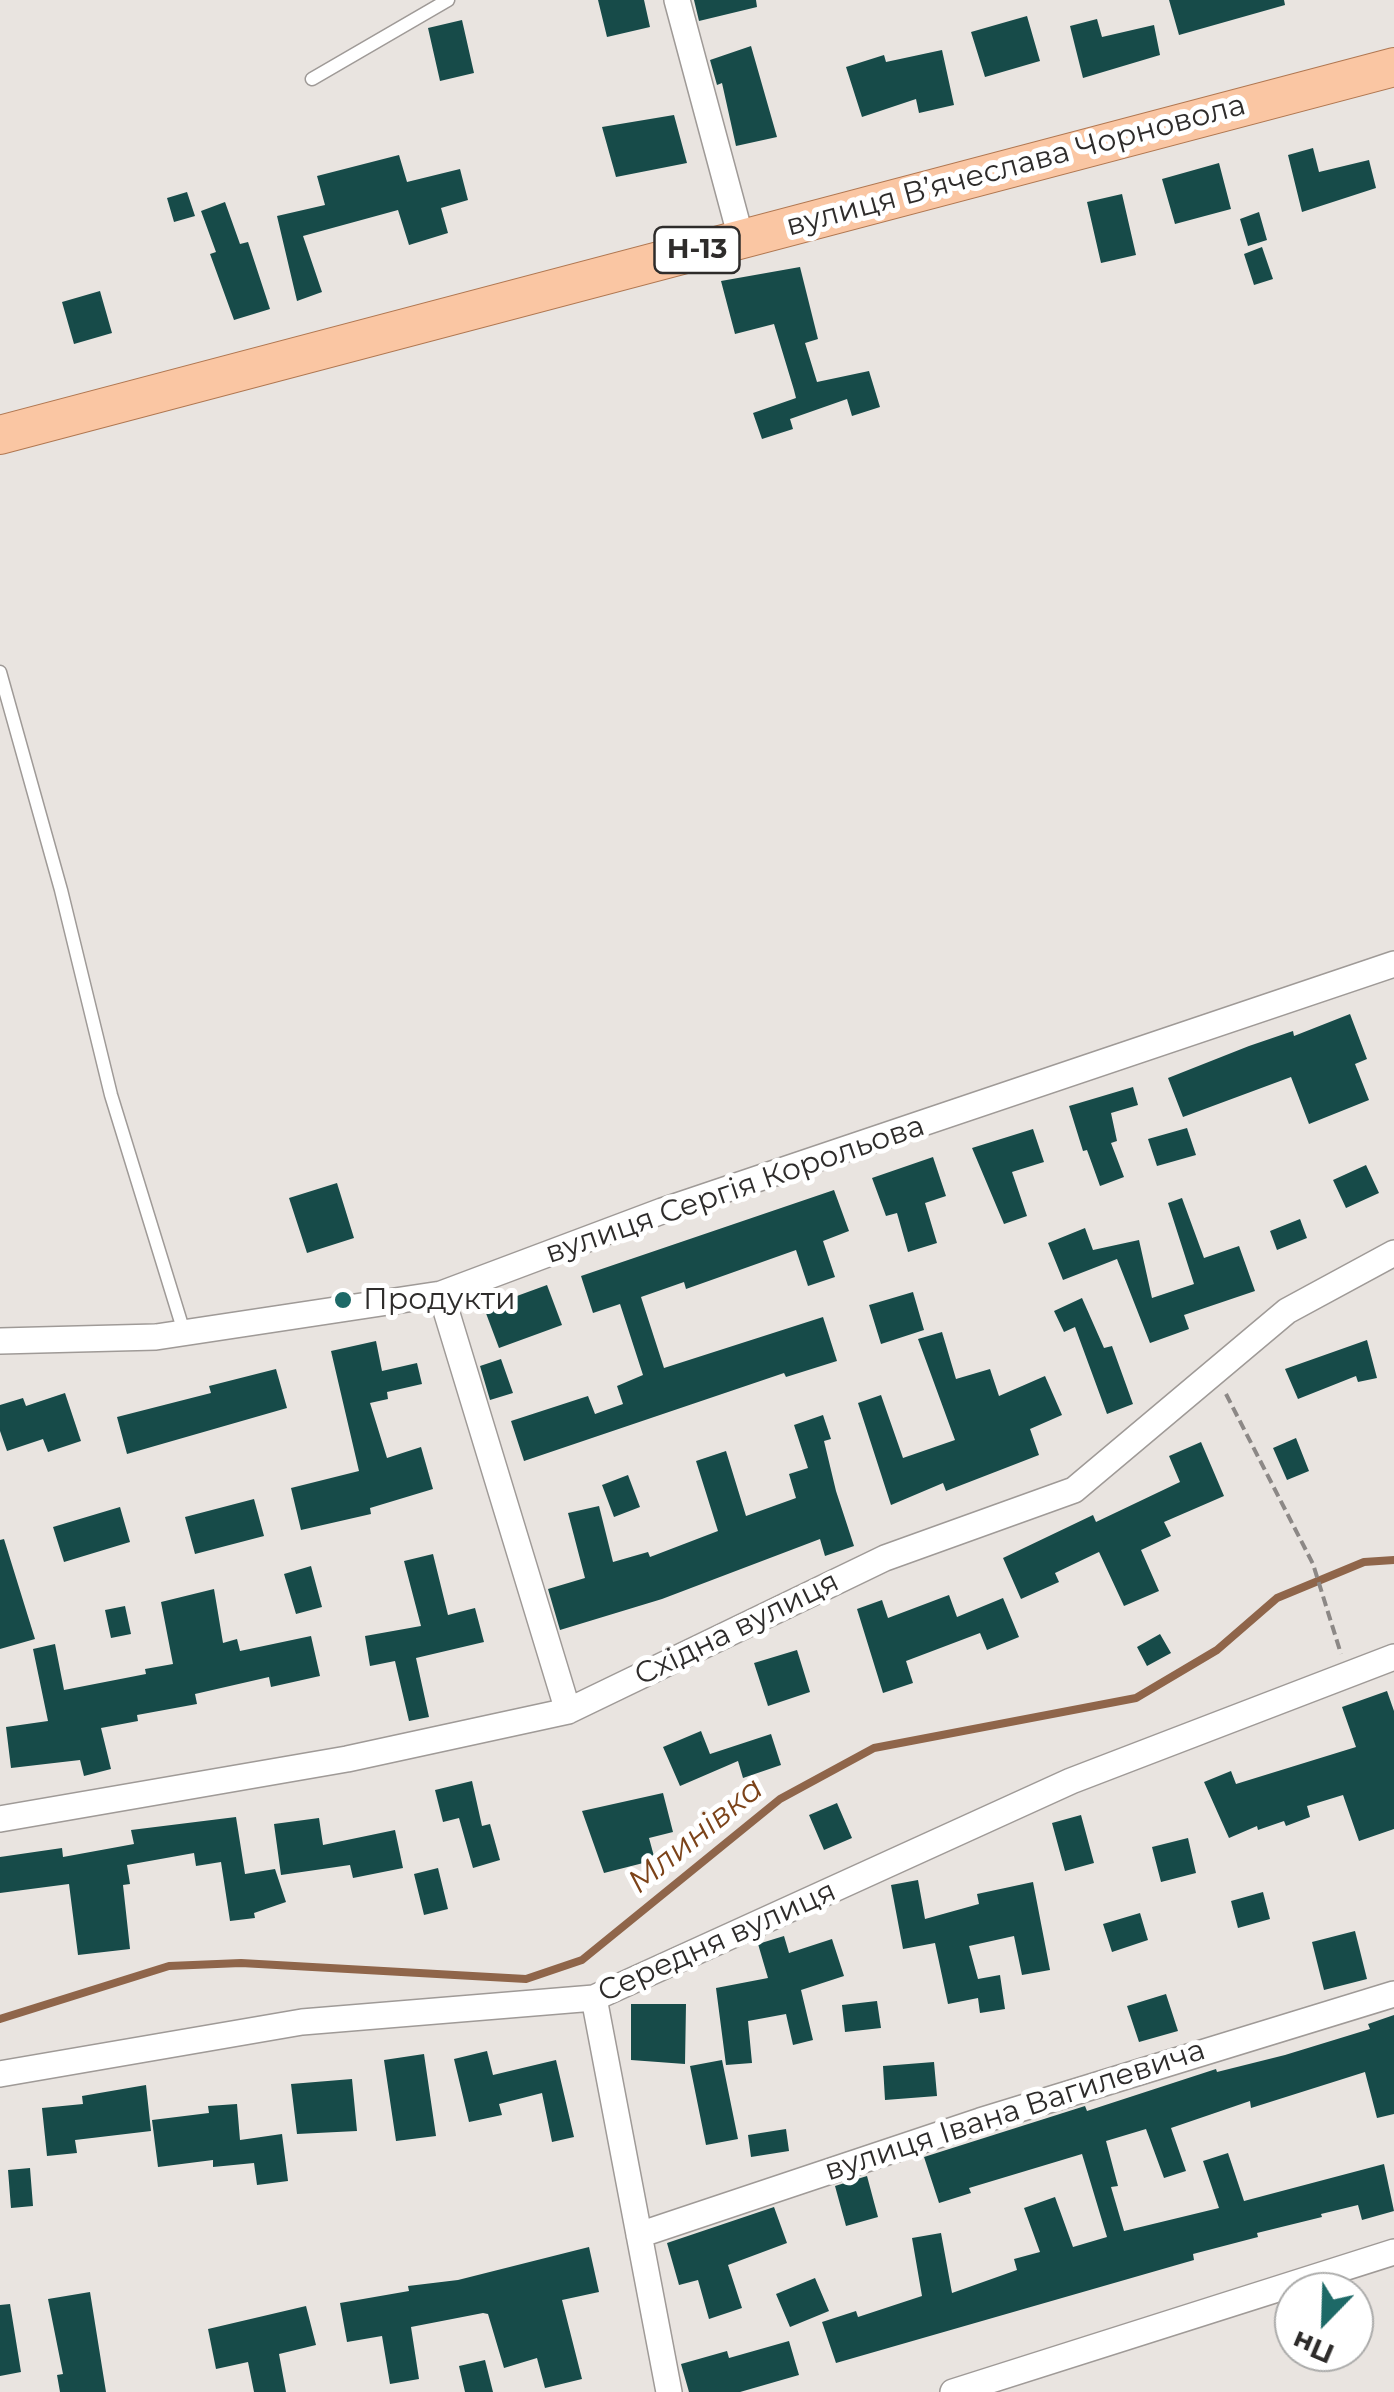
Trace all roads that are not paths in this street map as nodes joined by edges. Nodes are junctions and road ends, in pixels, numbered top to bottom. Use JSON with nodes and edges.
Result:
{"nodes":[{"id":1,"x":448,"y":0,"type":"edge"},
{"id":2,"x":677,"y":0,"type":"edge"},
{"id":3,"x":1394,"y":67,"type":"edge"},
{"id":4,"x":312,"y":79,"type":"dead end"},
{"id":5,"x":741,"y":238,"type":"junction"},
{"id":6,"x":0,"y":435,"type":"edge"},
{"id":7,"x":0,"y":672,"type":"edge"},
{"id":8,"x":1394,"y":964,"type":"edge"},
{"id":9,"x":1394,"y":1253,"type":"edge"},
{"id":10,"x":440,"y":1294,"type":"junction"},
{"id":11,"x":184,"y":1332,"type":"junction"},
{"id":12,"x":0,"y":1341,"type":"edge"},
{"id":13,"x":1394,"y":1657,"type":"edge"},
{"id":14,"x":568,"y":1710,"type":"junction"},
{"id":15,"x":0,"y":1819,"type":"edge"},
{"id":16,"x":1394,"y":1994,"type":"edge"},
{"id":17,"x":594,"y":1998,"type":"junction"},
{"id":18,"x":0,"y":2074,"type":"edge"},
{"id":19,"x":638,"y":2234,"type":"junction"},
{"id":20,"x":1394,"y":2252,"type":"edge"},
{"id":21,"x":668,"y":2392,"type":"edge"},
{"id":22,"x":953,"y":2392,"type":"edge"}],
"edges":[{"from":1,"to":4,"type":"lane"},
{"from":2,"to":5,"type":"street"},
{"from":3,"to":5,"type":"main road","name":"вулиця Вʼячеслава Чорновола","number":"Н-13"},
{"from":5,"to":6,"type":"main road","name":"вулиця Вʼячеслава Чорновола","number":"Н-13"},
{"from":7,"to":11,"type":"lane"},
{"from":8,"to":10,"type":"street","name":"вулиця Сергія Корольова"},
{"from":9,"to":14,"type":"street","name":"Східна вулиця"},
{"from":10,"to":11,"type":"street","name":"вулиця Сергія Корольова"},
{"from":10,"to":14,"type":"street"},
{"from":11,"to":12,"type":"street","name":"вулиця Сергія Корольова"},
{"from":13,"to":17,"type":"street","name":"Середня вулиця"},
{"from":14,"to":15,"type":"street","name":"Східна вулиця"},
{"from":16,"to":19,"type":"street","name":"вулиця Івана Вагилевича"},
{"from":17,"to":18,"type":"street","name":"Середня вулиця"},
{"from":17,"to":19,"type":"street"},
{"from":19,"to":21,"type":"street"},
{"from":20,"to":22,"type":"street"}]}
